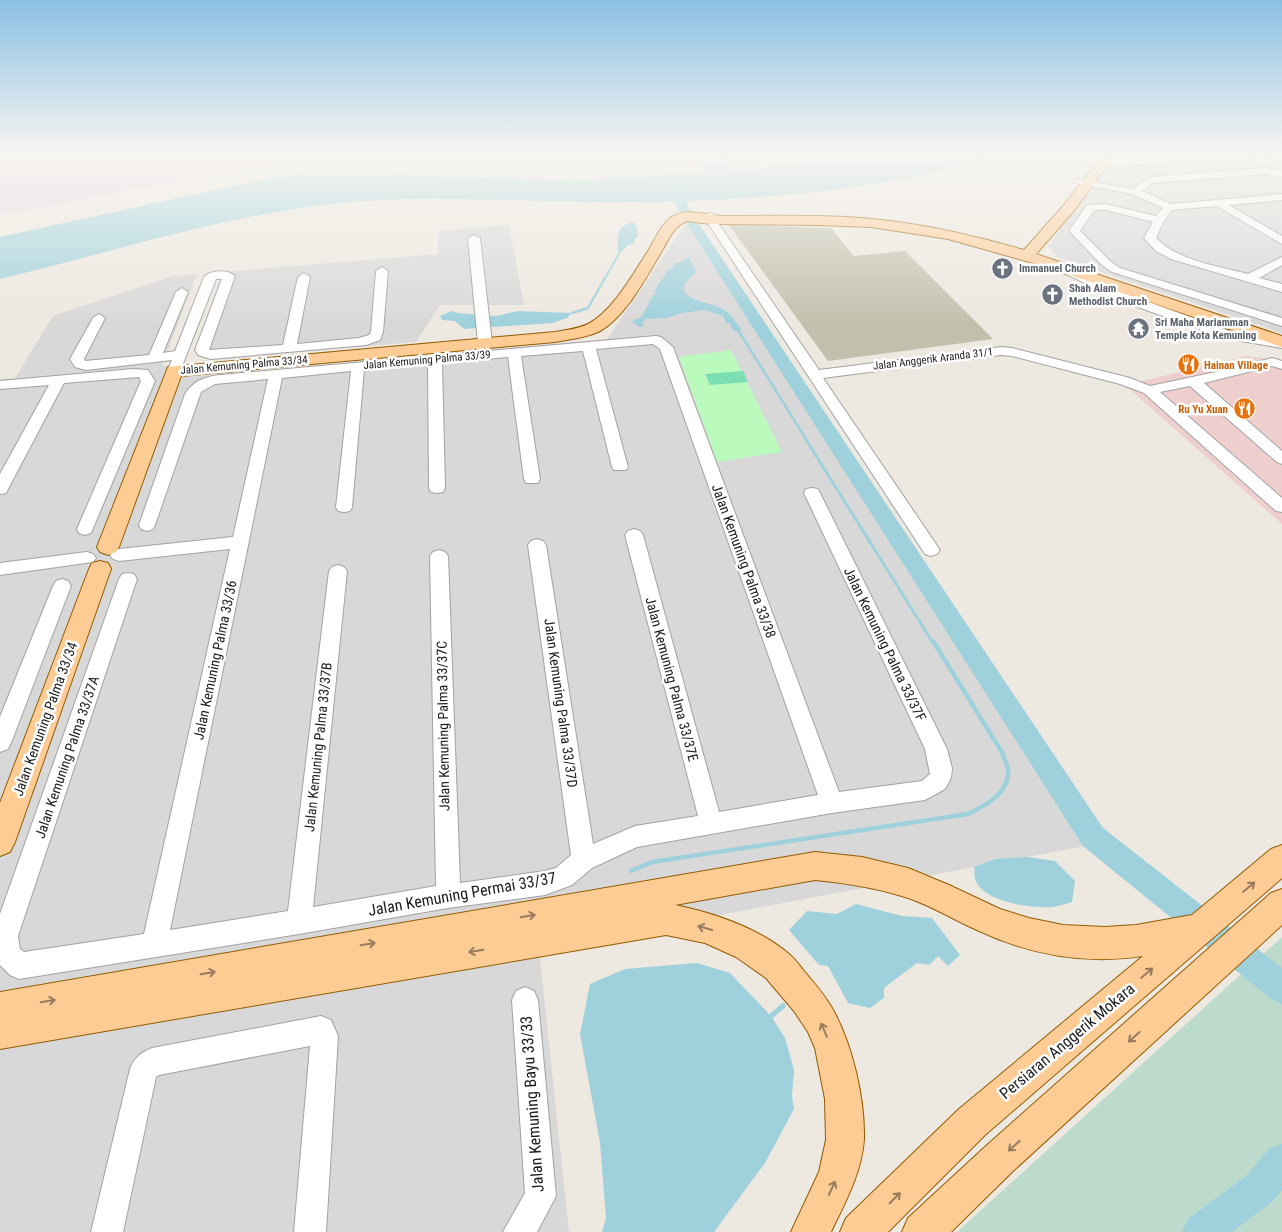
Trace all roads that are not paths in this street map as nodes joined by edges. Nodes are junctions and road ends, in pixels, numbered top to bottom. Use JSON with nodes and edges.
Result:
{"nodes":[{"id":1,"x":1057,"y":211,"type":"edge"},
{"id":2,"x":1086,"y":211,"type":"edge"},
{"id":3,"x":1120,"y":211,"type":"edge"},
{"id":4,"x":1166,"y":211,"type":"edge"},
{"id":5,"x":1233,"y":211,"type":"edge"},
{"id":6,"x":708,"y":218,"type":"junction"},
{"id":7,"x":1159,"y":220,"type":"junction"},
{"id":8,"x":474,"y":238,"type":"dead end"},
{"id":9,"x":1282,"y":242,"type":"edge"},
{"id":10,"x":1027,"y":248,"type":"junction"},
{"id":11,"x":1049,"y":260,"type":"junction"},
{"id":12,"x":1282,"y":260,"type":"edge"},
{"id":13,"x":382,"y":271,"type":"dead end"},
{"id":14,"x":304,"y":277,"type":"dead end"},
{"id":15,"x":1250,"y":278,"type":"junction"},
{"id":16,"x":1282,"y":288,"type":"edge"},
{"id":17,"x":182,"y":292,"type":"dead end"},
{"id":18,"x":99,"y":318,"type":"dead end"},
{"id":19,"x":1282,"y":322,"type":"edge"},
{"id":20,"x":1229,"y":335,"type":"junction"},
{"id":21,"x":1282,"y":336,"type":"edge"},
{"id":22,"x":485,"y":337,"type":"junction"},
{"id":23,"x":1258,"y":339,"type":"junction"},
{"id":24,"x":640,"y":341,"type":"joint"},
{"id":25,"x":1282,"y":343,"type":"edge"},
{"id":26,"x":588,"y":345,"type":"junction"},
{"id":27,"x":290,"y":348,"type":"junction"},
{"id":28,"x":382,"y":352,"type":"joint"},
{"id":29,"x":514,"y":352,"type":"junction"},
{"id":30,"x":154,"y":359,"type":"junction"},
{"id":31,"x":435,"y":359,"type":"junction"},
{"id":32,"x":178,"y":361,"type":"junction"},
{"id":33,"x":1271,"y":365,"type":"edge"},
{"id":34,"x":358,"y":366,"type":"junction"},
{"id":35,"x":206,"y":367,"type":"junction"},
{"id":36,"x":276,"y":374,"type":"junction"},
{"id":37,"x":815,"y":375,"type":"junction"},
{"id":38,"x":59,"y":379,"type":"junction"},
{"id":39,"x":1193,"y":381,"type":"junction"},
{"id":40,"x":0,"y":385,"type":"edge"},
{"id":41,"x":1148,"y":390,"type":"junction"},
{"id":42,"x":1282,"y":459,"type":"edge"},
{"id":43,"x":620,"y":467,"type":"dead end"},
{"id":44,"x":532,"y":479,"type":"dead end"},
{"id":45,"x":437,"y":488,"type":"dead end"},
{"id":46,"x":0,"y":489,"type":"edge"},
{"id":47,"x":812,"y":492,"type":"dead end"},
{"id":48,"x":1281,"y":505,"type":"edge"},
{"id":49,"x":344,"y":507,"type":"dead end"},
{"id":50,"x":147,"y":525,"type":"dead end"},
{"id":51,"x":85,"y":529,"type":"dead end"},
{"id":52,"x":634,"y":535,"type":"dead end"},
{"id":53,"x":240,"y":542,"type":"junction"},
{"id":54,"x":537,"y":545,"type":"dead end"},
{"id":55,"x":931,"y":550,"type":"dead end"},
{"id":56,"x":439,"y":556,"type":"dead end"},
{"id":57,"x":103,"y":557,"type":"junction"},
{"id":58,"x":0,"y":569,"type":"edge"},
{"id":59,"x":338,"y":571,"type":"dead end"},
{"id":60,"x":128,"y":579,"type":"dead end"},
{"id":61,"x":62,"y":586,"type":"dead end"},
{"id":62,"x":0,"y":743,"type":"edge"},
{"id":63,"x":924,"y":790,"type":"joint"},
{"id":64,"x":832,"y":803,"type":"junction"},
{"id":65,"x":711,"y":822,"type":"junction"},
{"id":66,"x":0,"y":842,"type":"edge"},
{"id":67,"x":1282,"y":859,"type":"edge"},
{"id":68,"x":584,"y":860,"type":"junction"},
{"id":69,"x":448,"y":896,"type":"junction"},
{"id":70,"x":1282,"y":904,"type":"edge"},
{"id":71,"x":299,"y":922,"type":"junction"},
{"id":72,"x":1207,"y":922,"type":"junction"},
{"id":73,"x":154,"y":946,"type":"junction"},
{"id":74,"x":19,"y":966,"type":"joint"},
{"id":75,"x":525,"y":1000,"type":"dead end"},
{"id":76,"x":0,"y":1009,"type":"edge"},
{"id":77,"x":0,"y":1032,"type":"edge"},
{"id":78,"x":107,"y":1232,"type":"edge"},
{"id":79,"x":310,"y":1232,"type":"edge"},
{"id":80,"x":519,"y":1232,"type":"edge"},
{"id":81,"x":811,"y":1232,"type":"edge"},
{"id":82,"x":860,"y":1232,"type":"edge"},
{"id":83,"x":922,"y":1232,"type":"edge"}],
"edges":[{"from":1,"to":10,"type":"main road"},
{"from":2,"to":19,"type":"street"},
{"from":3,"to":7,"type":"street"},
{"from":4,"to":7,"type":"street"},
{"from":5,"to":9,"type":"street"},
{"from":6,"to":10,"type":"main road"},
{"from":6,"to":10,"type":"main road"},
{"from":6,"to":22,"type":"main road","name":"Jalan Kemuning Palma 33/39"},
{"from":6,"to":37,"type":"street"},
{"from":7,"to":15,"type":"street"},
{"from":8,"to":22,"type":"street"},
{"from":10,"to":11,"type":"main road"},
{"from":11,"to":20,"type":"street"},
{"from":11,"to":21,"type":"main road"},
{"from":11,"to":25,"type":"main road"},
{"from":12,"to":15,"type":"street"},
{"from":13,"to":27,"type":"street"},
{"from":14,"to":27,"type":"street"},
{"from":15,"to":16,"type":"street"},
{"from":17,"to":30,"type":"street"},
{"from":18,"to":30,"type":"street"},
{"from":20,"to":23,"type":"street"},
{"from":20,"to":33,"type":"street"},
{"from":22,"to":28,"type":"main road","name":"Jalan Kemuning Palma 33/39"},
{"from":23,"to":25,"type":"street"},
{"from":23,"to":33,"type":"street"},
{"from":24,"to":26,"type":"street","name":"Jalan Kemuning Palma 33/39"},
{"from":24,"to":64,"type":"street","name":"Jalan Kemuning Palma 33/38"},
{"from":26,"to":29,"type":"street","name":"Jalan Kemuning Palma 33/39"},
{"from":26,"to":43,"type":"street"},
{"from":27,"to":35,"type":"street"},
{"from":28,"to":35,"type":"main road","name":"Jalan Kemuning Palma 33/34"},
{"from":29,"to":31,"type":"street","name":"Jalan Kemuning Palma 33/39"},
{"from":29,"to":44,"type":"street"},
{"from":30,"to":32,"type":"street"},
{"from":31,"to":34,"type":"street","name":"Jalan Kemuning Palma 33/39"},
{"from":31,"to":45,"type":"street"},
{"from":32,"to":35,"type":"main road","name":"Jalan Kemuning Palma 33/34"},
{"from":32,"to":35,"type":"street"},
{"from":32,"to":57,"type":"main road","name":"Jalan Kemuning Palma 33/34"},
{"from":33,"to":39,"type":"street"},
{"from":34,"to":36,"type":"street","name":"Jalan Kemuning Palma 33/39"},
{"from":34,"to":49,"type":"street"},
{"from":35,"to":36,"type":"street","name":"Jalan Kemuning Palma 33/39"},
{"from":35,"to":50,"type":"street"},
{"from":36,"to":53,"type":"street","name":"Jalan Kemuning Palma 33/36"},
{"from":37,"to":41,"type":"street","name":"Jalan Anggerik Aranda 31/1"},
{"from":37,"to":55,"type":"street"},
{"from":38,"to":40,"type":"street"},
{"from":38,"to":46,"type":"street"},
{"from":38,"to":51,"type":"street"},
{"from":39,"to":41,"type":"street"},
{"from":39,"to":42,"type":"street"},
{"from":41,"to":48,"type":"street","name":"Jalan Anggerik Aranda 31/1"},
{"from":47,"to":63,"type":"street","name":"Jalan Kemuning Palma 33/37F"},
{"from":52,"to":65,"type":"street","name":"Jalan Kemuning Palma 33/37E"},
{"from":53,"to":57,"type":"street"},
{"from":53,"to":73,"type":"street","name":"Jalan Kemuning Palma 33/36"},
{"from":54,"to":68,"type":"street","name":"Jalan Kemuning Palma 33/37D"},
{"from":56,"to":69,"type":"street","name":"Jalan Kemuning Palma 33/37C"},
{"from":57,"to":58,"type":"street"},
{"from":57,"to":66,"type":"main road","name":"Jalan Kemuning Palma 33/34"},
{"from":59,"to":71,"type":"street","name":"Jalan Kemuning Palma 33/37B"},
{"from":60,"to":74,"type":"street","name":"Jalan Kemuning Palma 33/37A"},
{"from":61,"to":62,"type":"street"},
{"from":63,"to":64,"type":"street","name":"Jalan Kemuning Permai 33/37"},
{"from":64,"to":65,"type":"street","name":"Jalan Kemuning Permai 33/37"},
{"from":65,"to":68,"type":"street","name":"Jalan Kemuning Permai 33/37"},
{"from":72,"to":67,"type":"main road","name":"Persiaran Anggerik Mokara","one_way":true},
{"from":68,"to":69,"type":"street","name":"Jalan Kemuning Permai 33/37"},
{"from":69,"to":71,"type":"street","name":"Jalan Kemuning Permai 33/37"},
{"from":70,"to":83,"type":"main road","one_way":true},
{"from":71,"to":73,"type":"street","name":"Jalan Kemuning Permai 33/37"},
{"from":76,"to":72,"type":"main road","one_way":true},
{"from":82,"to":72,"type":"main road","name":"Persiaran Anggerik Mokara","one_way":true},
{"from":73,"to":74,"type":"street","name":"Jalan Kemuning Permai 33/37"},
{"from":75,"to":80,"type":"street","name":"Jalan Kemuning Bayu 33/33"},
{"from":81,"to":77,"type":"main road","one_way":true},
{"from":78,"to":79,"type":"street"}]}
